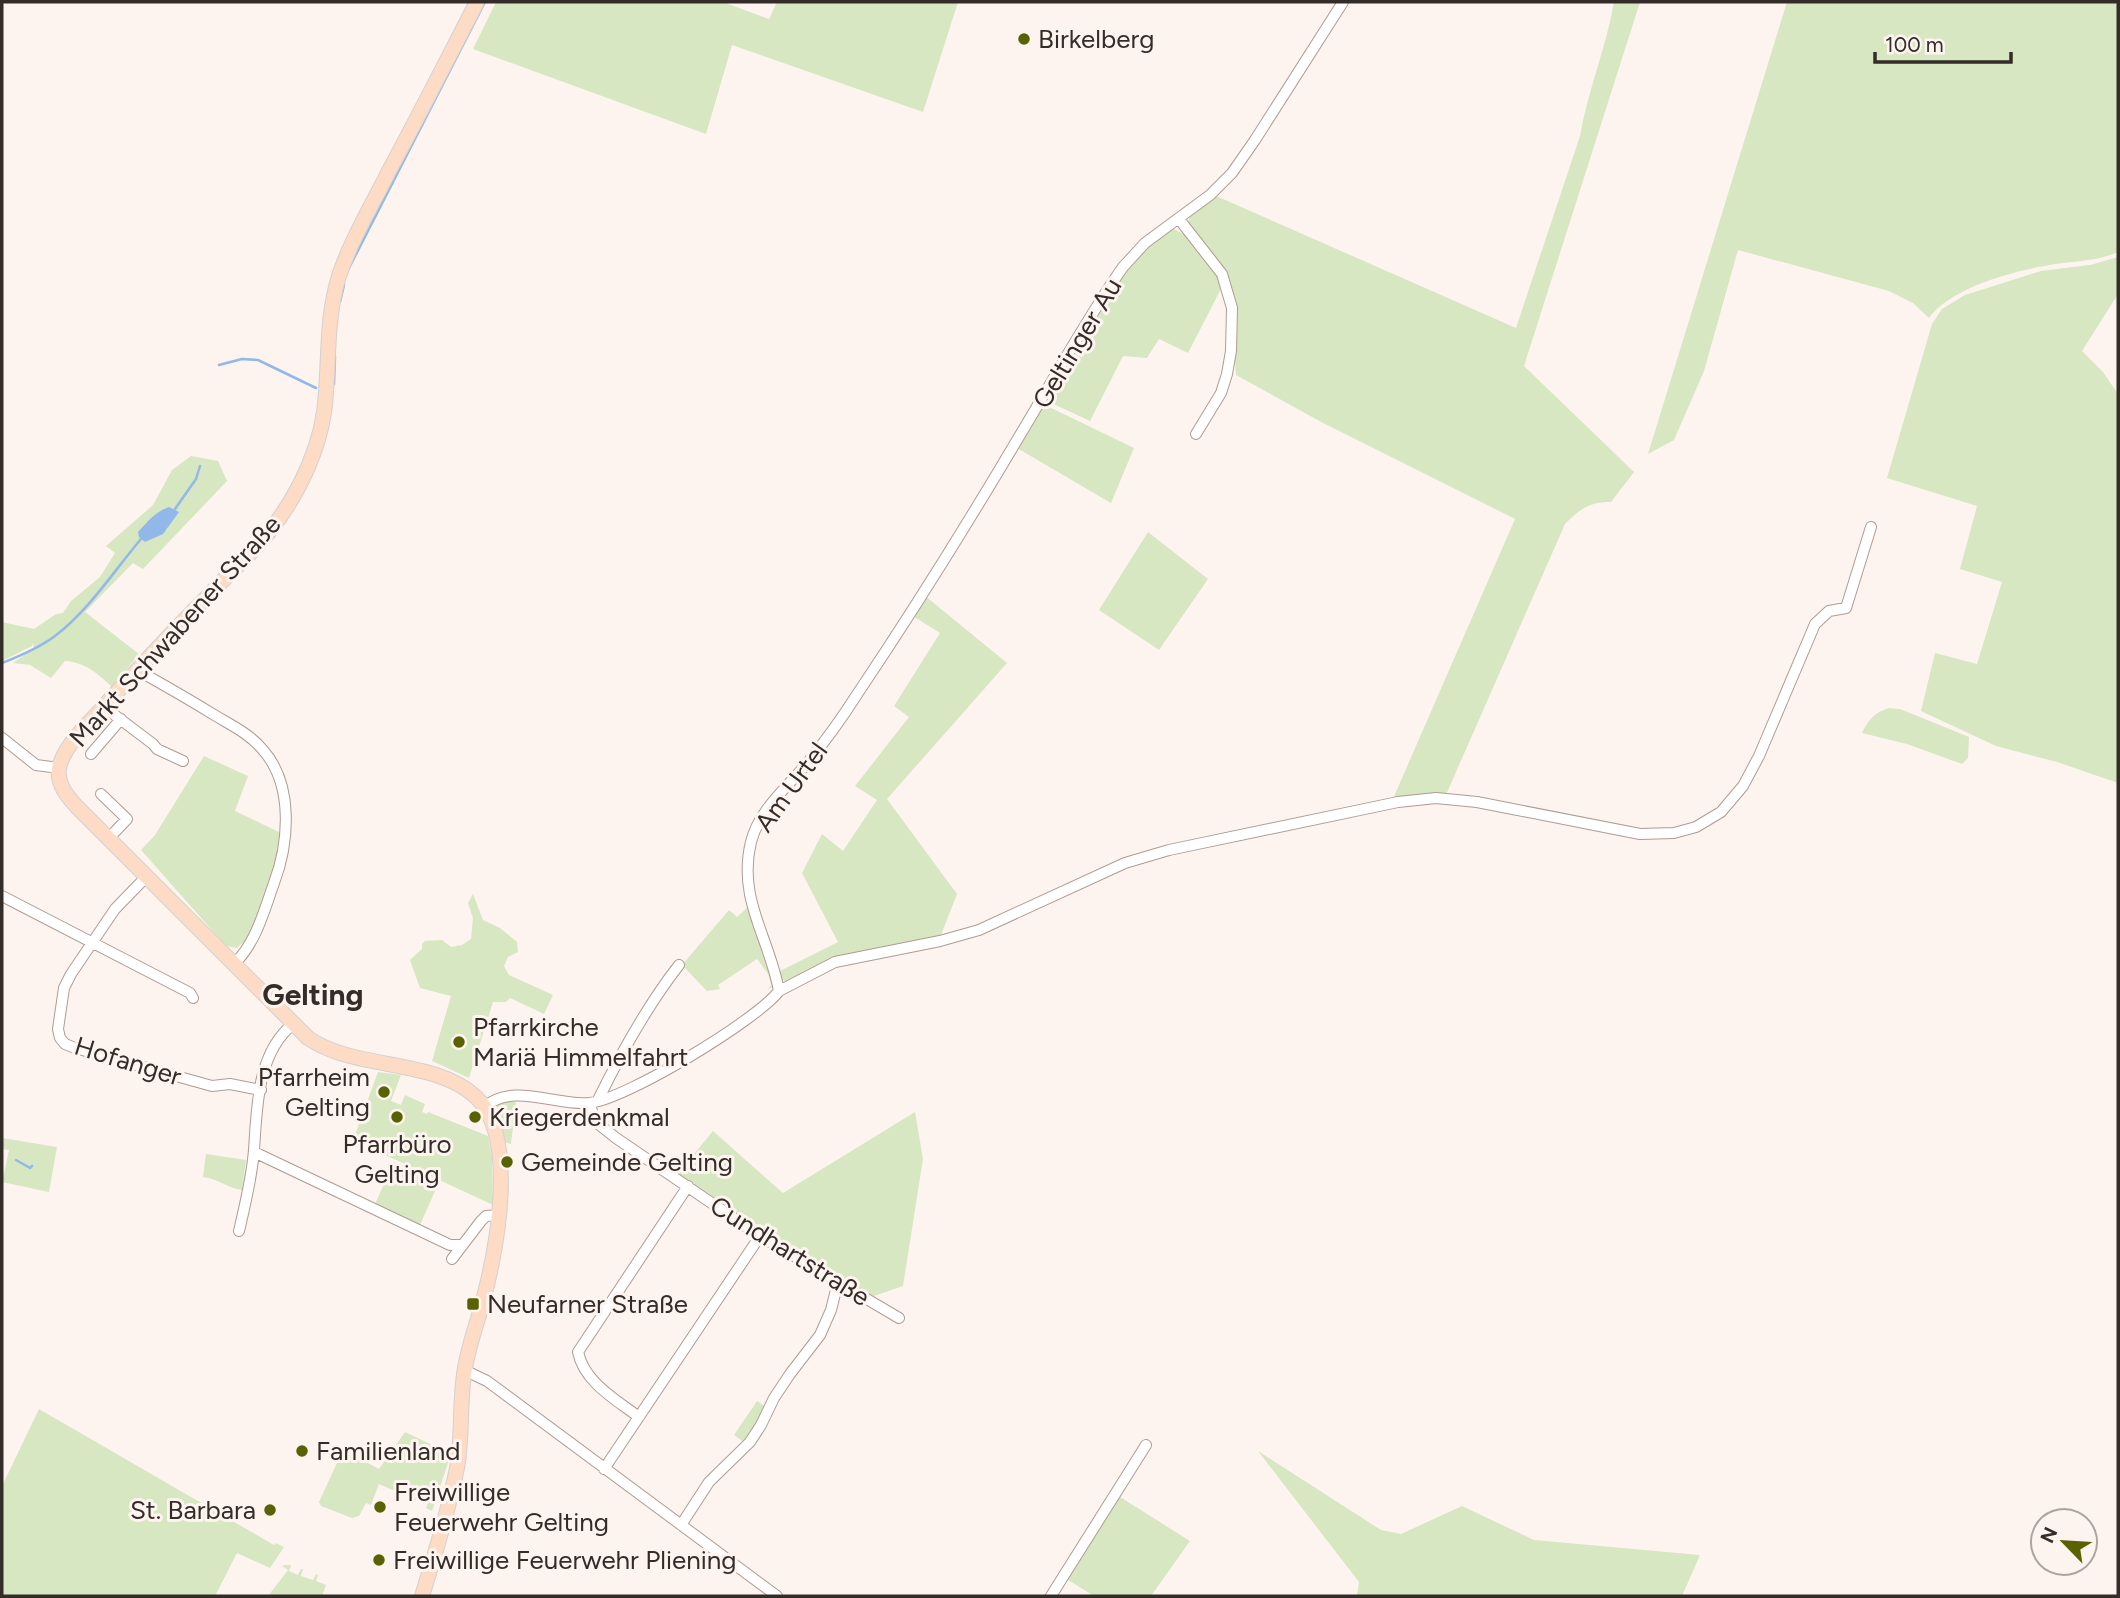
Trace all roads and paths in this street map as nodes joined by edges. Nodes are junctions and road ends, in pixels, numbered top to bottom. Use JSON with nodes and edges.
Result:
{"nodes":[{"id":1,"x":477,"y":2,"type":"edge"},
{"id":2,"x":1343,"y":2,"type":"edge"},
{"id":3,"x":1179,"y":219,"type":"junction"},
{"id":4,"x":1196,"y":434,"type":"dead end"},
{"id":5,"x":1871,"y":527,"type":"dead end"},
{"id":6,"x":137,"y":670,"type":"junction"},
{"id":7,"x":104,"y":707,"type":"junction"},
{"id":8,"x":844,"y":714,"type":"joint"},
{"id":9,"x":121,"y":719,"type":"junction"},
{"id":10,"x":2,"y":738,"type":"edge"},
{"id":11,"x":91,"y":754,"type":"dead end"},
{"id":12,"x":183,"y":761,"type":"dead end"},
{"id":13,"x":59,"y":768,"type":"junction"},
{"id":14,"x":101,"y":794,"type":"dead end"},
{"id":15,"x":108,"y":838,"type":"junction"},
{"id":16,"x":147,"y":876,"type":"junction"},
{"id":17,"x":2,"y":896,"type":"edge"},
{"id":18,"x":92,"y":942,"type":"junction"},
{"id":19,"x":234,"y":964,"type":"junction"},
{"id":20,"x":679,"y":965,"type":"dead end"},
{"id":21,"x":779,"y":991,"type":"junction"},
{"id":22,"x":193,"y":998,"type":"dead end"},
{"id":23,"x":293,"y":1024,"type":"junction"},
{"id":24,"x":261,"y":1090,"type":"junction"},
{"id":25,"x":594,"y":1102,"type":"junction"},
{"id":26,"x":484,"y":1107,"type":"junction"},
{"id":27,"x":254,"y":1152,"type":"junction"},
{"id":28,"x":688,"y":1186,"type":"junction"},
{"id":29,"x":498,"y":1215,"type":"junction"},
{"id":30,"x":239,"y":1231,"type":"dead end"},
{"id":31,"x":760,"y":1236,"type":"junction"},
{"id":32,"x":462,"y":1245,"type":"junction"},
{"id":33,"x":452,"y":1259,"type":"dead end"},
{"id":34,"x":838,"y":1283,"type":"junction"},
{"id":35,"x":898,"y":1318,"type":"dead end"},
{"id":36,"x":464,"y":1370,"type":"junction"},
{"id":37,"x":639,"y":1418,"type":"junction"},
{"id":38,"x":1146,"y":1445,"type":"dead end"},
{"id":39,"x":604,"y":1469,"type":"junction"},
{"id":40,"x":681,"y":1525,"type":"junction"},
{"id":41,"x":422,"y":1596,"type":"edge"},
{"id":42,"x":777,"y":1596,"type":"edge"},
{"id":43,"x":1051,"y":1596,"type":"edge"}],
"edges":[{"from":1,"to":6,"type":"main road","name":"Markt Schwabener Straße"},
{"from":2,"to":3,"type":"street","name":"Geltinger Au"},
{"from":3,"to":4,"type":"street"},
{"from":3,"to":8,"type":"street","name":"Geltinger Au"},
{"from":5,"to":21,"type":"street"},
{"from":6,"to":7,"type":"main road","name":"Markt Schwabener Straße"},
{"from":6,"to":19,"type":"street"},
{"from":7,"to":9,"type":"street"},
{"from":7,"to":13,"type":"main road","name":"Markt Schwabener Straße"},
{"from":8,"to":21,"type":"street","name":"Am Urtel"},
{"from":9,"to":11,"type":"street"},
{"from":9,"to":12,"type":"street"},
{"from":10,"to":13,"type":"street"},
{"from":13,"to":15,"type":"main road","name":"Markt Schwabener Straße"},
{"from":14,"to":15,"type":"street"},
{"from":15,"to":16,"type":"main road","name":"Markt Schwabener Straße"},
{"from":16,"to":18,"type":"street","name":"Hofanger"},
{"from":16,"to":19,"type":"main road","name":"Markt Schwabener Straße"},
{"from":17,"to":18,"type":"street"},
{"from":18,"to":22,"type":"street"},
{"from":18,"to":24,"type":"street","name":"Hofanger"},
{"from":19,"to":23,"type":"main road","name":"Markt Schwabener Straße"},
{"from":20,"to":25,"type":"street"},
{"from":21,"to":25,"type":"street"},
{"from":23,"to":24,"type":"street"},
{"from":23,"to":26,"type":"main road","name":"Markt Schwabener Straße"},
{"from":24,"to":27,"type":"street"},
{"from":25,"to":26,"type":"street"},
{"from":25,"to":28,"type":"street","name":"Cundhartstraße"},
{"from":26,"to":29,"type":"main road","name":"Markt Schwabener Straße"},
{"from":27,"to":30,"type":"street"},
{"from":27,"to":32,"type":"street"},
{"from":28,"to":31,"type":"street","name":"Cundhartstraße"},
{"from":28,"to":37,"type":"street"},
{"from":29,"to":32,"type":"street"},
{"from":29,"to":36,"type":"main road","name":"Markt Schwabener Straße"},
{"from":31,"to":34,"type":"street","name":"Cundhartstraße"},
{"from":31,"to":37,"type":"street"},
{"from":32,"to":33,"type":"street"},
{"from":34,"to":35,"type":"street","name":"Cundhartstraße"},
{"from":34,"to":40,"type":"street"},
{"from":36,"to":39,"type":"street"},
{"from":36,"to":41,"type":"main road","name":"Markt Schwabener Straße"},
{"from":37,"to":39,"type":"street"},
{"from":38,"to":43,"type":"street"},
{"from":39,"to":40,"type":"street"},
{"from":40,"to":42,"type":"street"}]}
